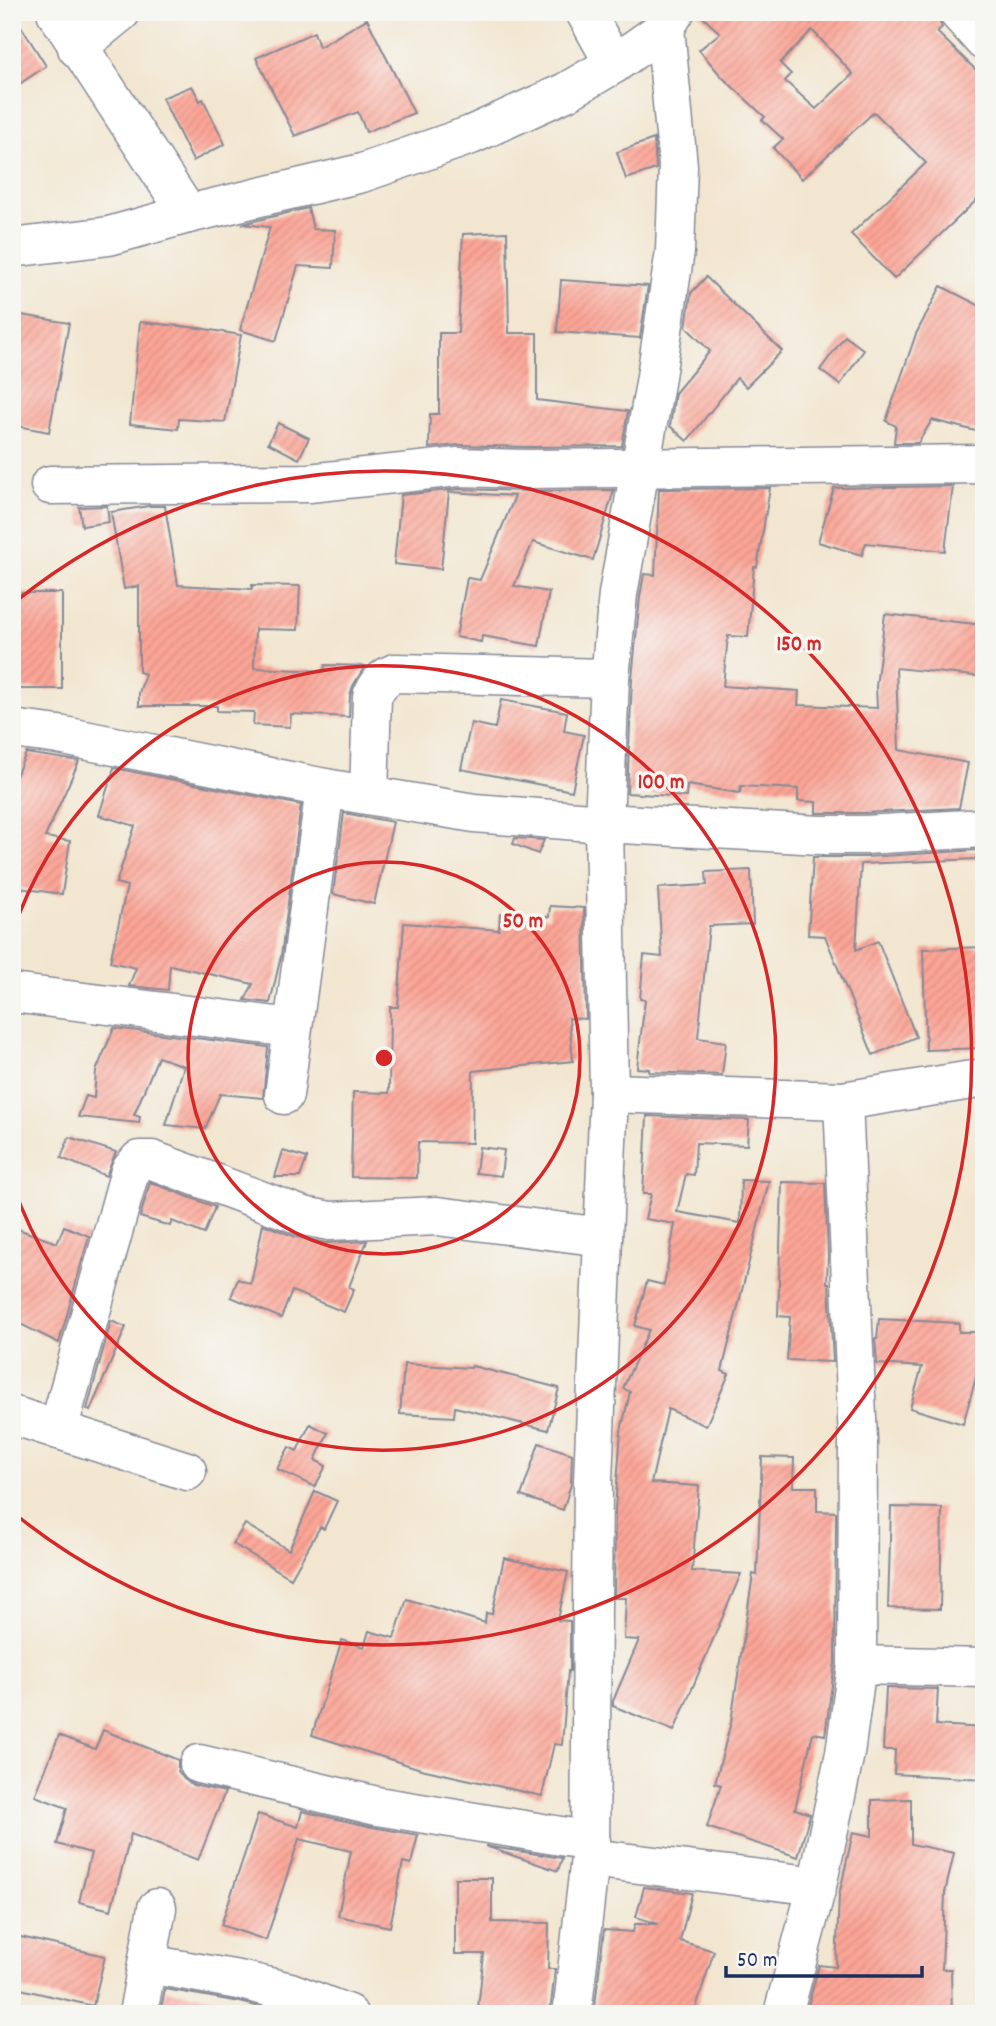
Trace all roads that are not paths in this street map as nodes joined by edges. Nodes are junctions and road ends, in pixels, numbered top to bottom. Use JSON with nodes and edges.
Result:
{"nodes":[{"id":1,"x":56,"y":12,"type":"edge"},
{"id":2,"x":121,"y":12,"type":"edge"},
{"id":3,"x":585,"y":12,"type":"edge"},
{"id":4,"x":958,"y":12,"type":"edge"},
{"id":5,"x":670,"y":20,"type":"edge"},
{"id":6,"x":984,"y":41,"type":"edge"},
{"id":7,"x":77,"y":48,"type":"junction"},
{"id":8,"x":614,"y":64,"type":"junction"},
{"id":9,"x":188,"y":214,"type":"junction"},
{"id":10,"x":12,"y":248,"type":"edge"},
{"id":11,"x":984,"y":464,"type":"edge"},
{"id":12,"x":641,"y":467,"type":"junction"},
{"id":13,"x":50,"y":485,"type":"dead end"},
{"id":14,"x":610,"y":678,"type":"junction"},
{"id":15,"x":12,"y":729,"type":"edge"},
{"id":16,"x":325,"y":788,"type":"junction"},
{"id":17,"x":369,"y":795,"type":"junction"},
{"id":18,"x":984,"y":818,"type":"edge"},
{"id":19,"x":604,"y":823,"type":"junction"},
{"id":20,"x":984,"y":829,"type":"edge"},
{"id":21,"x":12,"y":993,"type":"edge"},
{"id":22,"x":292,"y":1028,"type":"junction"},
{"id":23,"x":984,"y":1078,"type":"edge"},
{"id":24,"x":609,"y":1093,"type":"junction"},
{"id":25,"x":284,"y":1095,"type":"dead end"},
{"id":26,"x":843,"y":1101,"type":"junction"},
{"id":27,"x":603,"y":1237,"type":"junction"},
{"id":28,"x":12,"y":1415,"type":"edge"},
{"id":29,"x":58,"y":1430,"type":"junction"},
{"id":30,"x":187,"y":1471,"type":"dead end"},
{"id":31,"x":857,"y":1665,"type":"junction"},
{"id":32,"x":984,"y":1668,"type":"edge"},
{"id":33,"x":199,"y":1764,"type":"dead end"},
{"id":34,"x":591,"y":1850,"type":"junction"},
{"id":35,"x":817,"y":1886,"type":"junction"},
{"id":36,"x":157,"y":1908,"type":"dead end"},
{"id":37,"x":148,"y":1964,"type":"junction"},
{"id":38,"x":138,"y":2014,"type":"edge"},
{"id":39,"x":348,"y":2014,"type":"edge"},
{"id":40,"x":572,"y":2014,"type":"edge"},
{"id":41,"x":783,"y":2014,"type":"edge"}],
"edges":[{"from":1,"to":7,"type":"street"},
{"from":2,"to":7,"type":"street"},
{"from":3,"to":8,"type":"street"},
{"from":4,"to":6,"type":"street"},
{"from":5,"to":8,"type":"street"},
{"from":5,"to":12,"type":"street"},
{"from":7,"to":9,"type":"street"},
{"from":8,"to":9,"type":"street"},
{"from":9,"to":10,"type":"street"},
{"from":11,"to":12,"type":"street"},
{"from":12,"to":13,"type":"street"},
{"from":12,"to":14,"type":"street"},
{"from":14,"to":17,"type":"street"},
{"from":14,"to":19,"type":"street"},
{"from":15,"to":16,"type":"street"},
{"from":16,"to":17,"type":"street"},
{"from":16,"to":22,"type":"street"},
{"from":17,"to":19,"type":"street"},
{"from":18,"to":20,"type":"street"},
{"from":19,"to":20,"type":"street"},
{"from":19,"to":24,"type":"street"},
{"from":21,"to":22,"type":"street"},
{"from":22,"to":25,"type":"street"},
{"from":23,"to":26,"type":"street"},
{"from":24,"to":26,"type":"street"},
{"from":24,"to":27,"type":"street"},
{"from":26,"to":31,"type":"street"},
{"from":27,"to":29,"type":"street"},
{"from":27,"to":34,"type":"street"},
{"from":28,"to":29,"type":"street"},
{"from":29,"to":30,"type":"street"},
{"from":31,"to":32,"type":"street"},
{"from":31,"to":35,"type":"street"},
{"from":33,"to":34,"type":"street"},
{"from":34,"to":35,"type":"street"},
{"from":34,"to":40,"type":"street"},
{"from":35,"to":41,"type":"street"},
{"from":36,"to":37,"type":"street"},
{"from":37,"to":38,"type":"street"},
{"from":37,"to":39,"type":"street"}]}
